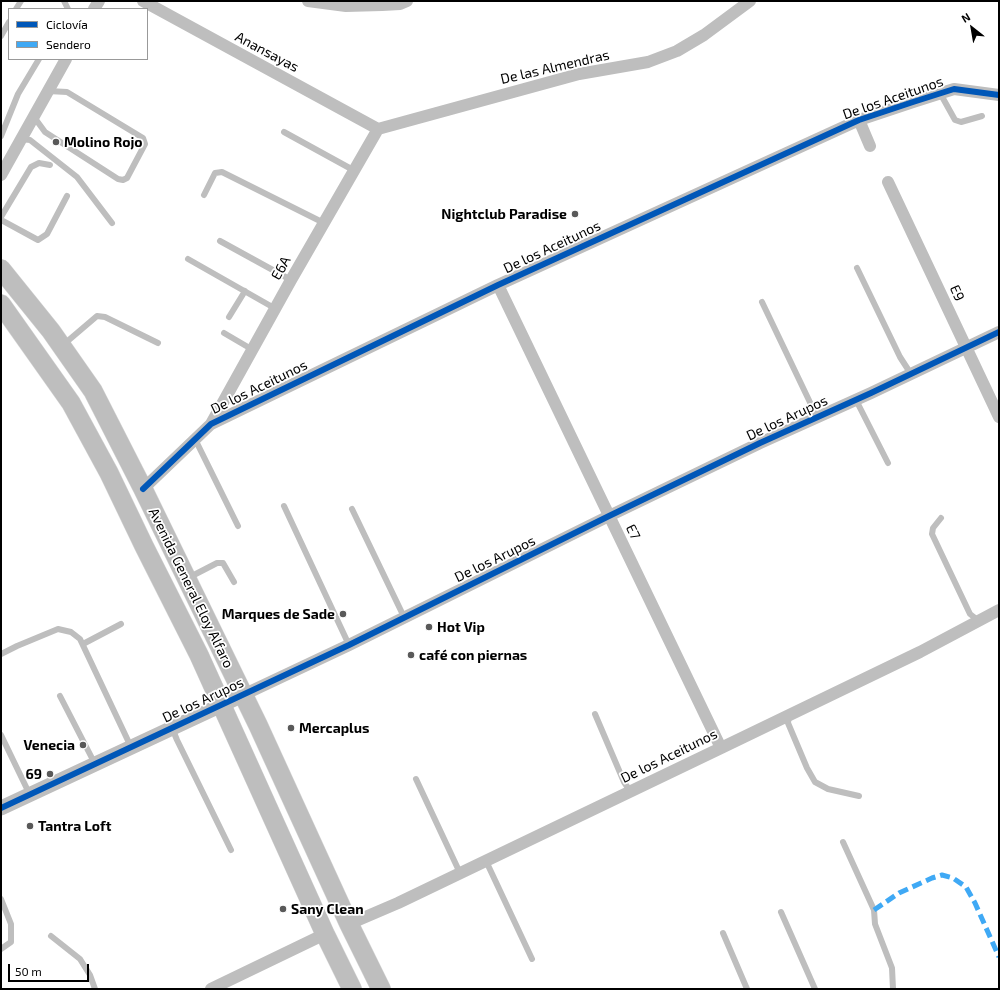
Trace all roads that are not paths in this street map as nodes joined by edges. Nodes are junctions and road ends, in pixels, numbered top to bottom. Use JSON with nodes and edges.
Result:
{"nodes":[{"id":1,"x":142,"y":1,"type":"edge"},
{"id":2,"x":308,"y":1,"type":"edge"},
{"id":3,"x":408,"y":1,"type":"edge"},
{"id":4,"x":750,"y":1,"type":"edge"},
{"id":5,"x":8,"y":24,"type":"edge"},
{"id":6,"x":1,"y":36,"type":"edge"},
{"id":7,"x":38,"y":60,"type":"edge"},
{"id":8,"x":65,"y":60,"type":"edge"},
{"id":9,"x":48,"y":91,"type":"junction"},
{"id":10,"x":940,"y":94,"type":"junction"},
{"id":11,"x":999,"y":95,"type":"edge"},
{"id":12,"x":982,"y":116,"type":"dead end"},
{"id":13,"x":34,"y":117,"type":"junction"},
{"id":14,"x":859,"y":120,"type":"junction"},
{"id":15,"x":378,"y":129,"type":"junction"},
{"id":16,"x":284,"y":132,"type":"dead end"},
{"id":17,"x":1,"y":136,"type":"edge"},
{"id":18,"x":21,"y":139,"type":"junction"},
{"id":19,"x":870,"y":146,"type":"dead end"},
{"id":20,"x":50,"y":165,"type":"dead end"},
{"id":21,"x":355,"y":171,"type":"junction"},
{"id":22,"x":1,"y":175,"type":"edge"},
{"id":23,"x":888,"y":182,"type":"dead end"},
{"id":24,"x":204,"y":195,"type":"dead end"},
{"id":25,"x":67,"y":196,"type":"dead end"},
{"id":26,"x":1,"y":217,"type":"edge"},
{"id":27,"x":1,"y":220,"type":"edge"},
{"id":28,"x":112,"y":223,"type":"dead end"},
{"id":29,"x":324,"y":223,"type":"junction"},
{"id":30,"x":220,"y":241,"type":"dead end"},
{"id":31,"x":188,"y":259,"type":"dead end"},
{"id":32,"x":857,"y":268,"type":"dead end"},
{"id":33,"x":1,"y":269,"type":"edge"},
{"id":34,"x":291,"y":280,"type":"junction"},
{"id":35,"x":498,"y":285,"type":"junction"},
{"id":36,"x":245,"y":291,"type":"junction"},
{"id":37,"x":762,"y":302,"type":"dead end"},
{"id":38,"x":1,"y":304,"type":"edge"},
{"id":39,"x":276,"y":309,"type":"junction"},
{"id":40,"x":229,"y":317,"type":"dead end"},
{"id":41,"x":999,"y":332,"type":"edge"},
{"id":42,"x":224,"y":333,"type":"dead end"},
{"id":43,"x":158,"y":342,"type":"dead end"},
{"id":44,"x":62,"y":346,"type":"junction"},
{"id":45,"x":966,"y":348,"type":"junction"},
{"id":46,"x":253,"y":350,"type":"junction"},
{"id":47,"x":911,"y":374,"type":"junction"},
{"id":48,"x":856,"y":400,"type":"junction"},
{"id":49,"x":999,"y":416,"type":"edge"},
{"id":50,"x":817,"y":417,"type":"junction"},
{"id":51,"x":211,"y":424,"type":"junction"},
{"id":52,"x":195,"y":439,"type":"junction"},
{"id":53,"x":888,"y":463,"type":"dead end"},
{"id":54,"x":143,"y":489,"type":"junction"},
{"id":55,"x":284,"y":506,"type":"dead end"},
{"id":56,"x":352,"y":509,"type":"dead end"},
{"id":57,"x":609,"y":516,"type":"junction"},
{"id":58,"x":941,"y":518,"type":"dead end"},
{"id":59,"x":238,"y":526,"type":"dead end"},
{"id":60,"x":186,"y":578,"type":"junction"},
{"id":61,"x":234,"y":582,"type":"dead end"},
{"id":62,"x":999,"y":610,"type":"edge"},
{"id":63,"x":404,"y":617,"type":"junction"},
{"id":64,"x":978,"y":621,"type":"junction"},
{"id":65,"x":121,"y":624,"type":"dead end"},
{"id":66,"x":83,"y":644,"type":"junction"},
{"id":67,"x":349,"y":645,"type":"junction"},
{"id":68,"x":1,"y":654,"type":"edge"},
{"id":69,"x":243,"y":695,"type":"junction"},
{"id":70,"x":60,"y":696,"type":"dead end"},
{"id":71,"x":222,"y":704,"type":"junction"},
{"id":72,"x":595,"y":714,"type":"dead end"},
{"id":73,"x":789,"y":715,"type":"junction"},
{"id":74,"x":172,"y":728,"type":"junction"},
{"id":75,"x":1,"y":735,"type":"edge"},
{"id":76,"x":132,"y":747,"type":"junction"},
{"id":77,"x":721,"y":748,"type":"junction"},
{"id":78,"x":95,"y":764,"type":"junction"},
{"id":79,"x":416,"y":779,"type":"dead end"},
{"id":80,"x":630,"y":791,"type":"junction"},
{"id":81,"x":29,"y":793,"type":"junction"},
{"id":82,"x":859,"y":796,"type":"dead end"},
{"id":83,"x":1,"y":808,"type":"edge"},
{"id":84,"x":843,"y":842,"type":"dead end"},
{"id":85,"x":231,"y":850,"type":"dead end"},
{"id":86,"x":486,"y":860,"type":"junction"},
{"id":87,"x":460,"y":873,"type":"junction"},
{"id":88,"x":1,"y":899,"type":"edge"},
{"id":89,"x":781,"y":912,"type":"dead end"},
{"id":90,"x":349,"y":924,"type":"junction"},
{"id":91,"x":723,"y":933,"type":"dead end"},
{"id":92,"x":324,"y":934,"type":"junction"},
{"id":93,"x":51,"y":936,"type":"dead end"},
{"id":94,"x":1,"y":949,"type":"edge"},
{"id":95,"x":532,"y":959,"type":"dead end"},
{"id":96,"x":96,"y":989,"type":"edge"},
{"id":97,"x":211,"y":989,"type":"edge"},
{"id":98,"x":352,"y":989,"type":"edge"},
{"id":99,"x":381,"y":989,"type":"edge"},
{"id":100,"x":747,"y":989,"type":"edge"},
{"id":101,"x":814,"y":989,"type":"edge"},
{"id":102,"x":893,"y":989,"type":"edge"}],
"edges":[{"from":1,"to":15,"type":"street","name":"Anansayas"},
{"from":2,"to":3,"type":"street"},
{"from":4,"to":15,"type":"street","name":"De las Almendras"},
{"from":5,"to":6,"type":"lane"},
{"from":7,"to":17,"type":"lane"},
{"from":8,"to":9,"type":"street"},
{"from":9,"to":13,"type":"street"},
{"from":9,"to":13,"type":"lane"},
{"from":10,"to":11,"type":"street","name":"De los Aceitunos"},
{"from":10,"to":12,"type":"lane"},
{"from":10,"to":14,"type":"street","name":"De los Aceitunos"},
{"from":13,"to":18,"type":"street"},
{"from":14,"to":19,"type":"street"},
{"from":14,"to":35,"type":"street","name":"De los Aceitunos"},
{"from":15,"to":21,"type":"street","name":"E6A"},
{"from":16,"to":21,"type":"lane"},
{"from":18,"to":22,"type":"street"},
{"from":18,"to":28,"type":"lane"},
{"from":20,"to":26,"type":"lane"},
{"from":21,"to":29,"type":"street","name":"E6A"},
{"from":23,"to":45,"type":"street","name":"E9"},
{"from":24,"to":29,"type":"lane"},
{"from":25,"to":27,"type":"lane"},
{"from":29,"to":34,"type":"street","name":"E6A"},
{"from":30,"to":34,"type":"lane"},
{"from":31,"to":36,"type":"lane"},
{"from":32,"to":47,"type":"lane"},
{"from":33,"to":44,"type":"main road","name":"Avenida General Eloy Alfaro"},
{"from":34,"to":39,"type":"street","name":"E6A"},
{"from":35,"to":51,"type":"street","name":"De los Aceitunos"},
{"from":35,"to":57,"type":"street","name":"E7"},
{"from":36,"to":39,"type":"lane"},
{"from":36,"to":40,"type":"lane"},
{"from":37,"to":50,"type":"lane"},
{"from":38,"to":71,"type":"main road","name":"Avenida General Eloy Alfaro"},
{"from":39,"to":46,"type":"street","name":"E6A"},
{"from":41,"to":45,"type":"street","name":"De los Arupos"},
{"from":42,"to":46,"type":"lane"},
{"from":43,"to":44,"type":"lane"},
{"from":44,"to":54,"type":"main road","name":"Avenida General Eloy Alfaro"},
{"from":45,"to":47,"type":"street","name":"De los Arupos"},
{"from":45,"to":49,"type":"street","name":"E9"},
{"from":46,"to":51,"type":"street","name":"E6A"},
{"from":47,"to":48,"type":"street","name":"De los Arupos"},
{"from":48,"to":50,"type":"street","name":"De los Arupos"},
{"from":48,"to":53,"type":"lane"},
{"from":50,"to":57,"type":"street","name":"De los Arupos"},
{"from":51,"to":52,"type":"street","name":"De los Aceitunos"},
{"from":52,"to":54,"type":"street","name":"De los Aceitunos"},
{"from":52,"to":59,"type":"lane"},
{"from":54,"to":60,"type":"main road","name":"Avenida General Eloy Alfaro"},
{"from":55,"to":67,"type":"lane"},
{"from":56,"to":63,"type":"lane"},
{"from":57,"to":63,"type":"street","name":"De los Arupos"},
{"from":57,"to":77,"type":"street","name":"E7"},
{"from":58,"to":64,"type":"lane"},
{"from":60,"to":61,"type":"lane"},
{"from":60,"to":69,"type":"main road","name":"Avenida General Eloy Alfaro"},
{"from":62,"to":64,"type":"street","name":"De los Aceitunos"},
{"from":63,"to":67,"type":"street","name":"De los Arupos"},
{"from":64,"to":73,"type":"street","name":"De los Aceitunos"},
{"from":65,"to":66,"type":"lane"},
{"from":66,"to":68,"type":"lane"},
{"from":66,"to":76,"type":"lane"},
{"from":67,"to":69,"type":"street","name":"De los Arupos"},
{"from":69,"to":71,"type":"street","name":"De los Arupos"},
{"from":69,"to":90,"type":"main road","name":"Avenida General Eloy Alfaro"},
{"from":70,"to":78,"type":"lane"},
{"from":71,"to":74,"type":"street","name":"De los Arupos"},
{"from":71,"to":92,"type":"main road","name":"Avenida General Eloy Alfaro"},
{"from":72,"to":80,"type":"lane"},
{"from":73,"to":77,"type":"street","name":"De los Aceitunos"},
{"from":73,"to":82,"type":"lane"},
{"from":74,"to":76,"type":"street","name":"De los Arupos"},
{"from":74,"to":85,"type":"lane"},
{"from":75,"to":81,"type":"lane"},
{"from":76,"to":78,"type":"street","name":"De los Arupos"},
{"from":77,"to":80,"type":"street","name":"De los Aceitunos"},
{"from":78,"to":81,"type":"street","name":"De los Arupos"},
{"from":79,"to":87,"type":"lane"},
{"from":80,"to":86,"type":"street","name":"De los Aceitunos"},
{"from":81,"to":83,"type":"street","name":"De los Arupos"},
{"from":84,"to":102,"type":"lane"},
{"from":86,"to":87,"type":"street","name":"De los Aceitunos"},
{"from":86,"to":95,"type":"lane"},
{"from":87,"to":90,"type":"street","name":"De los Aceitunos"},
{"from":88,"to":94,"type":"lane"},
{"from":89,"to":101,"type":"lane"},
{"from":90,"to":99,"type":"main road","name":"Avenida General Eloy Alfaro"},
{"from":91,"to":100,"type":"lane"},
{"from":92,"to":97,"type":"street"},
{"from":92,"to":98,"type":"main road","name":"Avenida General Eloy Alfaro"},
{"from":93,"to":96,"type":"lane"}]}
